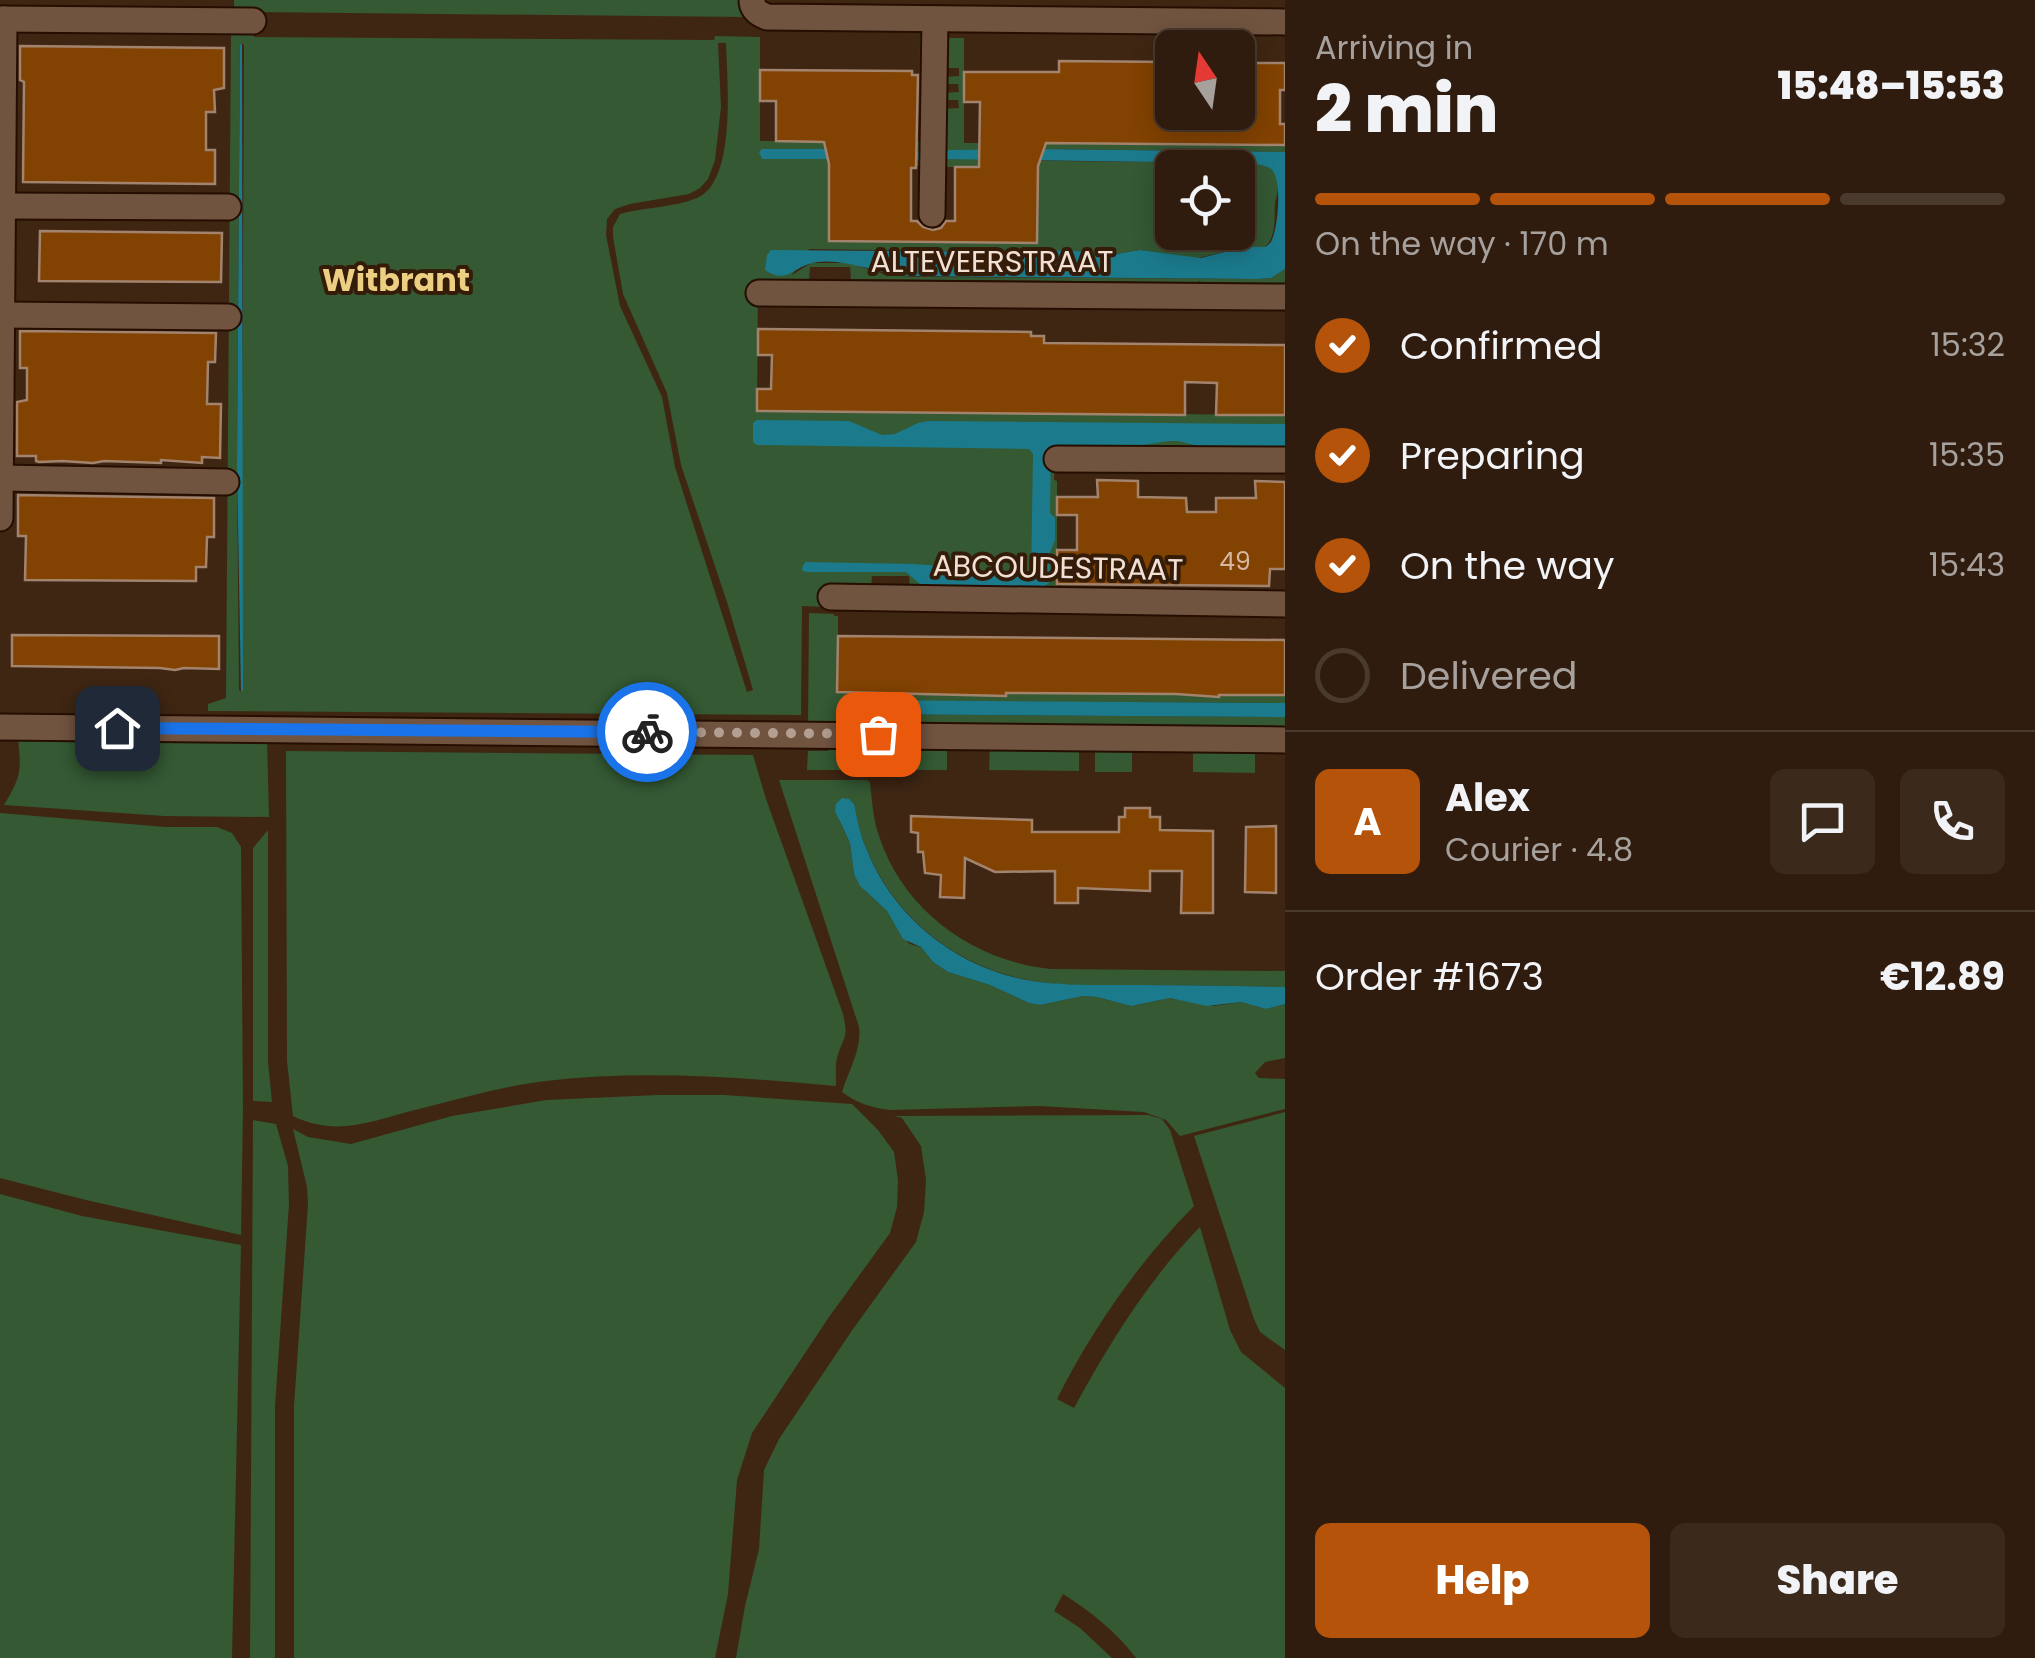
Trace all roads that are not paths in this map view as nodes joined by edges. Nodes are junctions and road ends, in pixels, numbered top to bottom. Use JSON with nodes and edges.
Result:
{"nodes":[{"id":1,"x":755,"y":7,"type":"edge"},
{"id":2,"x":237,"y":14,"type":"edge"},
{"id":3,"x":2,"y":19,"type":"edge"},
{"id":4,"x":935,"y":19,"type":"junction"},
{"id":5,"x":1285,"y":22,"type":"edge"},
{"id":6,"x":2,"y":206,"type":"edge"},
{"id":7,"x":228,"y":208,"type":"dead end"},
{"id":8,"x":932,"y":214,"type":"dead end"},
{"id":9,"x":759,"y":293,"type":"dead end"},
{"id":10,"x":1285,"y":296,"type":"edge"},
{"id":11,"x":1,"y":315,"type":"edge"},
{"id":12,"x":228,"y":317,"type":"dead end"},
{"id":13,"x":0,"y":358,"type":"edge"},
{"id":14,"x":1058,"y":458,"type":"dead end"},
{"id":15,"x":1285,"y":460,"type":"edge"},
{"id":16,"x":0,"y":478,"type":"edge"},
{"id":17,"x":226,"y":482,"type":"dead end"},
{"id":18,"x":0,"y":518,"type":"edge"},
{"id":19,"x":831,"y":598,"type":"dead end"},
{"id":20,"x":1285,"y":604,"type":"edge"},
{"id":21,"x":0,"y":727,"type":"edge"},
{"id":22,"x":1285,"y":740,"type":"edge"}],
"edges":[{"from":1,"to":4,"type":"street"},
{"from":2,"to":3,"type":"street"},
{"from":3,"to":6,"type":"street"},
{"from":4,"to":5,"type":"street"},
{"from":4,"to":8,"type":"street"},
{"from":6,"to":7,"type":"street"},
{"from":6,"to":11,"type":"street"},
{"from":9,"to":10,"type":"street","name":"ALTEVEERSTRAAT"},
{"from":11,"to":12,"type":"street"},
{"from":11,"to":13,"type":"street"},
{"from":13,"to":16,"type":"street"},
{"from":14,"to":15,"type":"street"},
{"from":16,"to":17,"type":"street"},
{"from":16,"to":18,"type":"street"},
{"from":19,"to":20,"type":"street","name":"ABCOUDESTRAAT"},
{"from":21,"to":22,"type":"street"}]}
